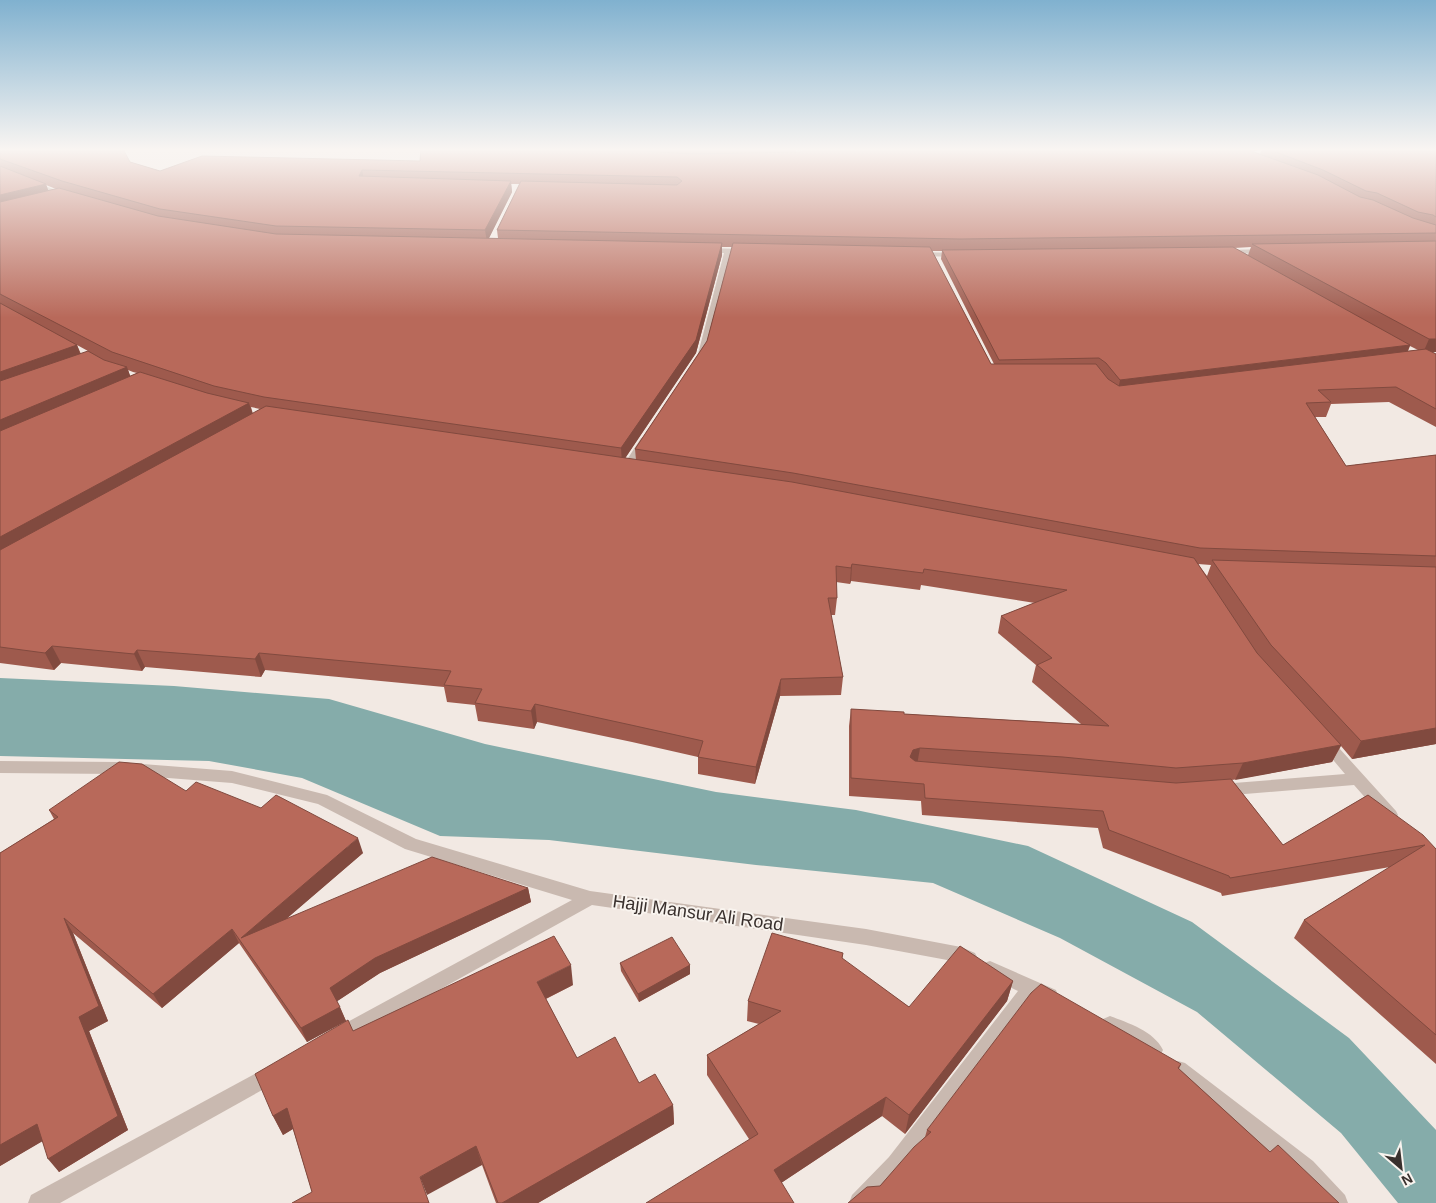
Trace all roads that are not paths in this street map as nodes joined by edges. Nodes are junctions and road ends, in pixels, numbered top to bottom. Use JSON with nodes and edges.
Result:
{"nodes":[{"id":1,"x":699,"y":250,"type":"edge"},
{"id":2,"x":728,"y":251,"type":"junction"},
{"id":3,"x":758,"y":251,"type":"edge"},
{"id":4,"x":1271,"y":251,"type":"edge"},
{"id":5,"x":1222,"y":252,"type":"edge"},
{"id":6,"x":1232,"y":252,"type":"junction"},
{"id":7,"x":914,"y":254,"type":"edge"},
{"id":8,"x":933,"y":255,"type":"junction"},
{"id":9,"x":968,"y":255,"type":"edge"},
{"id":10,"x":1249,"y":262,"type":"edge"},
{"id":11,"x":938,"y":264,"type":"edge"},
{"id":12,"x":691,"y":370,"type":"edge"},
{"id":13,"x":653,"y":428,"type":"edge"},
{"id":14,"x":626,"y":469,"type":"edge"},
{"id":15,"x":1314,"y":730,"type":"edge"},
{"id":16,"x":0,"y":767,"type":"edge"},
{"id":17,"x":1358,"y":779,"type":"junction"},
{"id":18,"x":1209,"y":790,"type":"edge"},
{"id":19,"x":1397,"y":823,"type":"edge"},
{"id":20,"x":590,"y":898,"type":"junction"},
{"id":21,"x":1031,"y":988,"type":"junction"},
{"id":22,"x":1066,"y":1004,"type":"edge"},
{"id":23,"x":1092,"y":1016,"type":"edge"},
{"id":24,"x":323,"y":1046,"type":"edge"},
{"id":25,"x":288,"y":1065,"type":"edge"},
{"id":26,"x":39,"y":1203,"type":"edge"},
{"id":27,"x":860,"y":1203,"type":"edge"},
{"id":28,"x":1336,"y":1203,"type":"edge"}],
"edges":[{"from":1,"to":2,"type":"street"},
{"from":2,"to":3,"type":"street"},
{"from":2,"to":12,"type":"street"},
{"from":4,"to":6,"type":"street"},
{"from":5,"to":6,"type":"street"},
{"from":6,"to":10,"type":"street"},
{"from":7,"to":8,"type":"street"},
{"from":8,"to":9,"type":"street"},
{"from":8,"to":11,"type":"street"},
{"from":13,"to":14,"type":"street"},
{"from":15,"to":17,"type":"street"},
{"from":16,"to":20,"type":"street","name":"Hajji Mansur Ali Road"},
{"from":17,"to":18,"type":"street"},
{"from":17,"to":19,"type":"street"},
{"from":20,"to":21,"type":"street","name":"Hajji Mansur Ali Road"},
{"from":20,"to":24,"type":"street"},
{"from":21,"to":22,"type":"street","name":"Hajji Mansur Ali Road"},
{"from":21,"to":27,"type":"street"},
{"from":23,"to":28,"type":"street"},
{"from":25,"to":26,"type":"street"}]}
